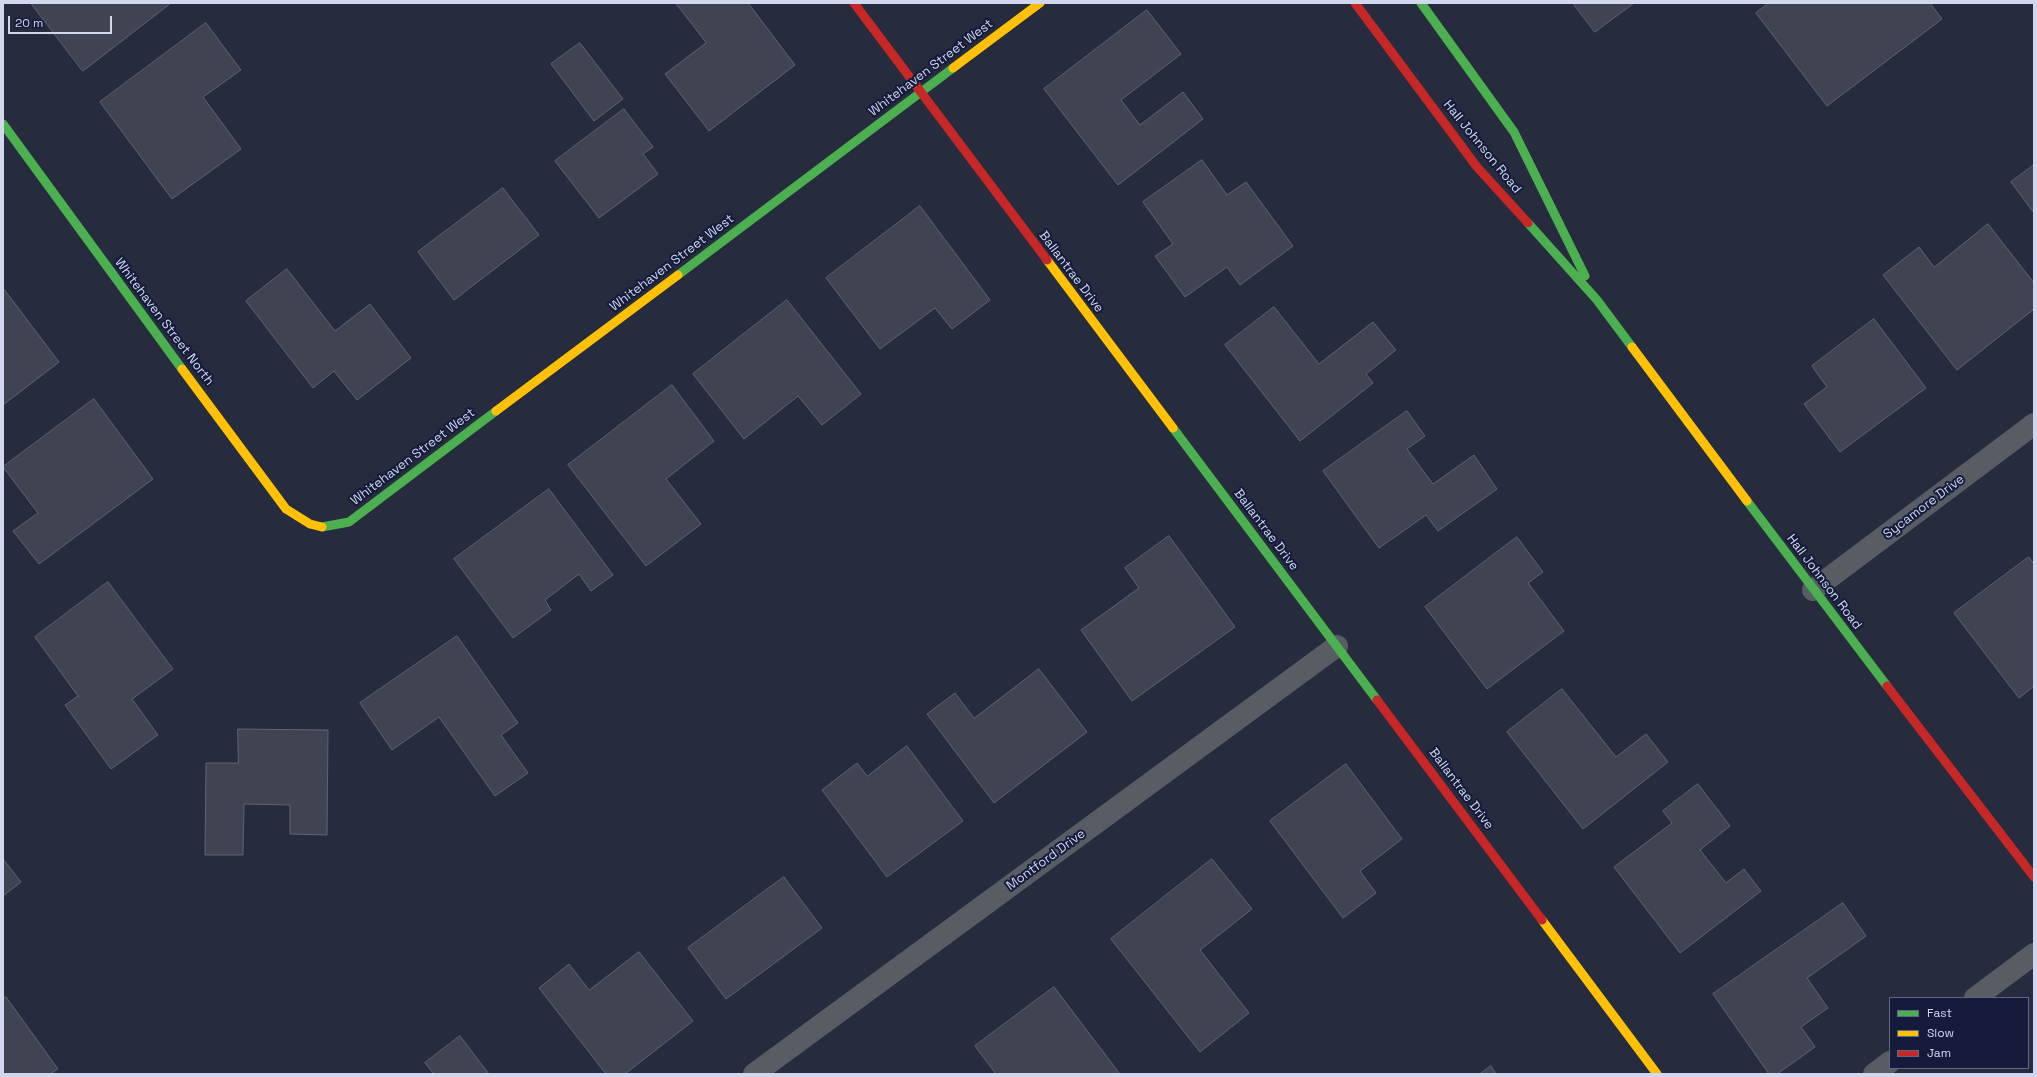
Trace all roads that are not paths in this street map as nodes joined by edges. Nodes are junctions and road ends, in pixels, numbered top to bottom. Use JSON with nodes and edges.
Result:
{"nodes":[{"id":1,"x":854,"y":3,"type":"edge"},
{"id":2,"x":1040,"y":3,"type":"edge"},
{"id":3,"x":1355,"y":3,"type":"edge"},
{"id":4,"x":1421,"y":3,"type":"edge"},
{"id":5,"x":921,"y":93,"type":"junction"},
{"id":6,"x":3,"y":124,"type":"edge"},
{"id":7,"x":1597,"y":300,"type":"junction"},
{"id":8,"x":2034,"y":424,"type":"edge"},
{"id":9,"x":313,"y":527,"type":"joint"},
{"id":10,"x":1813,"y":590,"type":"junction"},
{"id":11,"x":1337,"y":646,"type":"junction"},
{"id":12,"x":2034,"y":877,"type":"edge"},
{"id":13,"x":2034,"y":954,"type":"edge"},
{"id":14,"x":1976,"y":997,"type":"edge"},
{"id":15,"x":1889,"y":1063,"type":"edge"},
{"id":16,"x":754,"y":1074,"type":"edge"},
{"id":17,"x":1657,"y":1074,"type":"edge"},
{"id":18,"x":1874,"y":1074,"type":"edge"}],
"edges":[{"from":1,"to":5,"type":"street","name":"Ballantrae Drive"},
{"from":2,"to":5,"type":"street","name":"Whitehaven Street West"},
{"from":3,"to":7,"type":"street","name":"Hall Johnson Road"},
{"from":4,"to":7,"type":"street","name":"Hall Johnson Road"},
{"from":5,"to":9,"type":"street","name":"Whitehaven Street West"},
{"from":5,"to":11,"type":"street","name":"Ballantrae Drive"},
{"from":6,"to":9,"type":"street","name":"Whitehaven Street North"},
{"from":7,"to":10,"type":"street","name":"Hall Johnson Road"},
{"from":8,"to":10,"type":"street","name":"Sycamore Drive"},
{"from":10,"to":12,"type":"street","name":"Hall Johnson Road"},
{"from":11,"to":16,"type":"street","name":"Montford Drive"},
{"from":11,"to":17,"type":"street","name":"Ballantrae Drive"},
{"from":13,"to":14,"type":"street"},
{"from":15,"to":18,"type":"street"}]}
